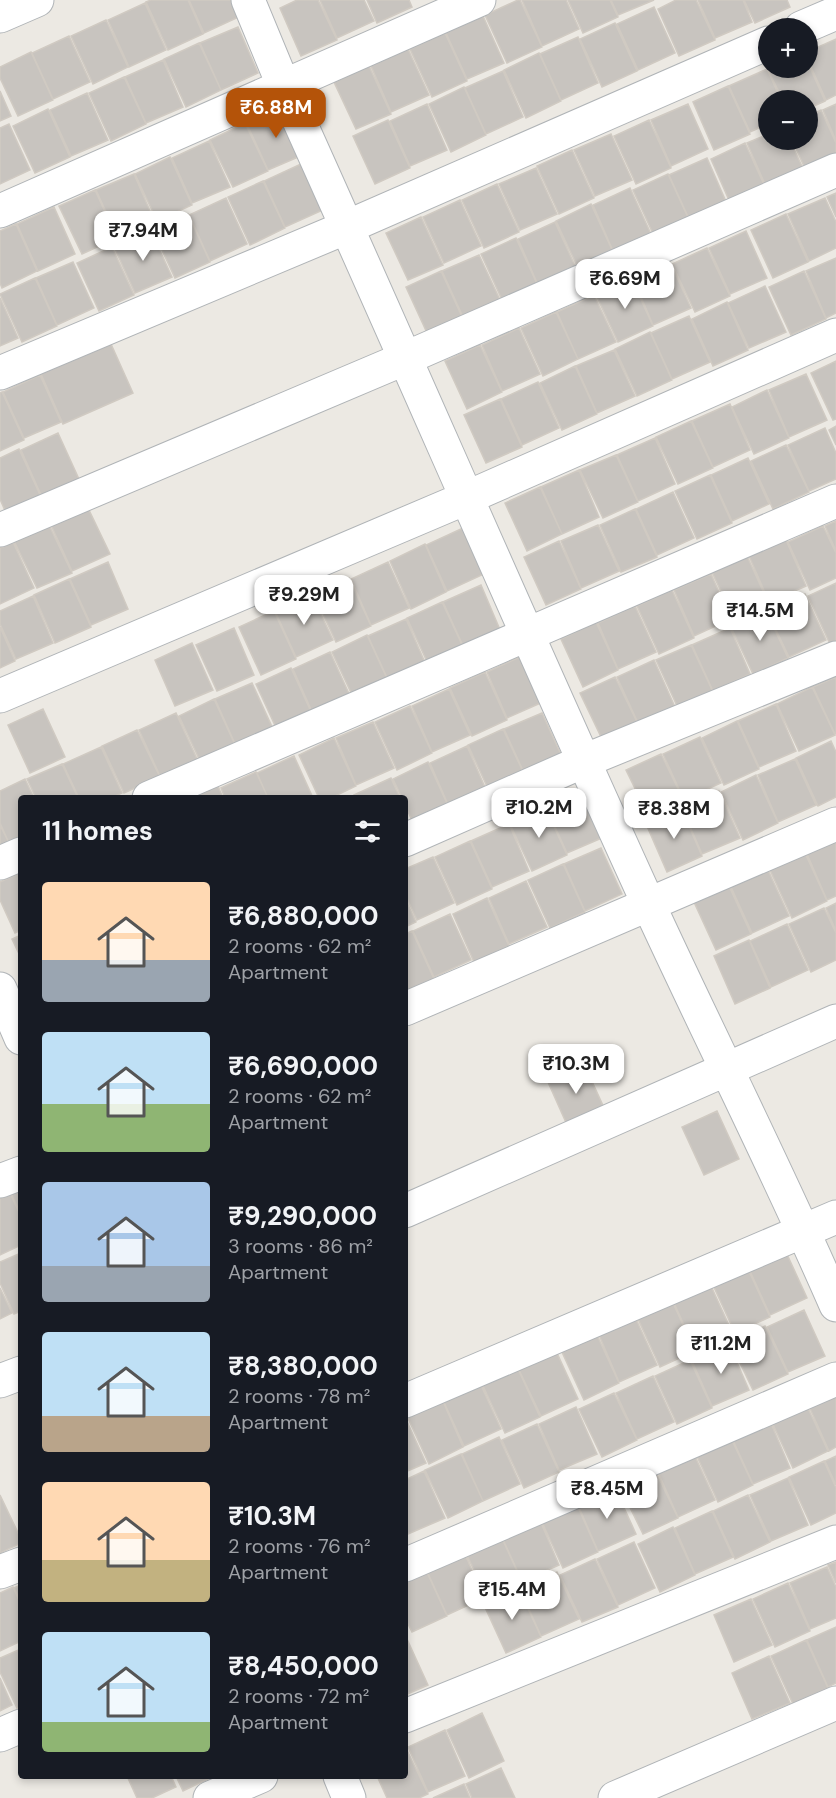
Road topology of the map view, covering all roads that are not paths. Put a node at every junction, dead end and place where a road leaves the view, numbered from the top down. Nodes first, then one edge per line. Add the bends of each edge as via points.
1 (37, 0) edge
2 (248, 0) edge
3 (479, 0) edge
4 (836, 13) edge
5 (0, 16) edge
6 (818, 21) edge
7 (758, 47) edge
8 (284, 87) junction
9 (836, 170) edge
10 (0, 211) edge
11 (347, 227) junction
12 (836, 335) edge
13 (406, 358) junction
14 (0, 373) edge
15 (466, 498) junction
16 (836, 501) edge
17 (0, 530) edge
18 (528, 633) junction
19 (836, 658) edge
20 (0, 696) edge
21 (584, 761) junction
22 (156, 795) edge
23 (836, 824) edge
24 (408, 839) edge
25 (18, 855) edge
26 (0, 863) edge
27 (649, 905) junction
28 (408, 1008) edge
29 (836, 1021) edge
30 (726, 1069) junction
31 (18, 1174) edge
32 (0, 1181) edge
33 (408, 1210) edge
34 (836, 1217) edge
35 (804, 1231) junction
36 (836, 1305) edge
37 (18, 1374) edge
38 (836, 1379) edge
39 (0, 1381) edge
40 (408, 1400) edge
41 (836, 1542) edge
42 (18, 1564) edge
43 (408, 1564) edge
44 (0, 1572) edge
45 (836, 1703) edge
46 (408, 1715) edge
47 (18, 1727) edge
48 (0, 1735) edge
49 (254, 1779) edge
50 (341, 1779) edge
51 (210, 1798) edge
52 (349, 1798) edge
53 (615, 1798) edge

1 - 5 street
2 - 8 street
3 - 8 street
4 - 6 street
7 - 11 street
8 - 10 street
8 - 11 street
9 - 13 street
11 - 13 street
11 - 14 street
12 - 15 street
13 - 15 street
13 - 17 street
15 - 18 street
15 - 20 street
16 - 18 street
18 - 21 street
18 - 22 street
19 - 21 street
21 - 24 street
21 - 27 street
23 - 27 street
25 - 26 street
27 - 28 street
27 - 30 street
29 - 30 street
30 - 33 street
30 - 35 street
31 - 32 street
34 - 35 street
35 - 36 street
35 - 40 street
37 - 39 street
38 - 43 street
41 - 46 street
42 - 44 street
45 - 53 street
47 - 48 street
49 - 51 street
50 - 52 street

